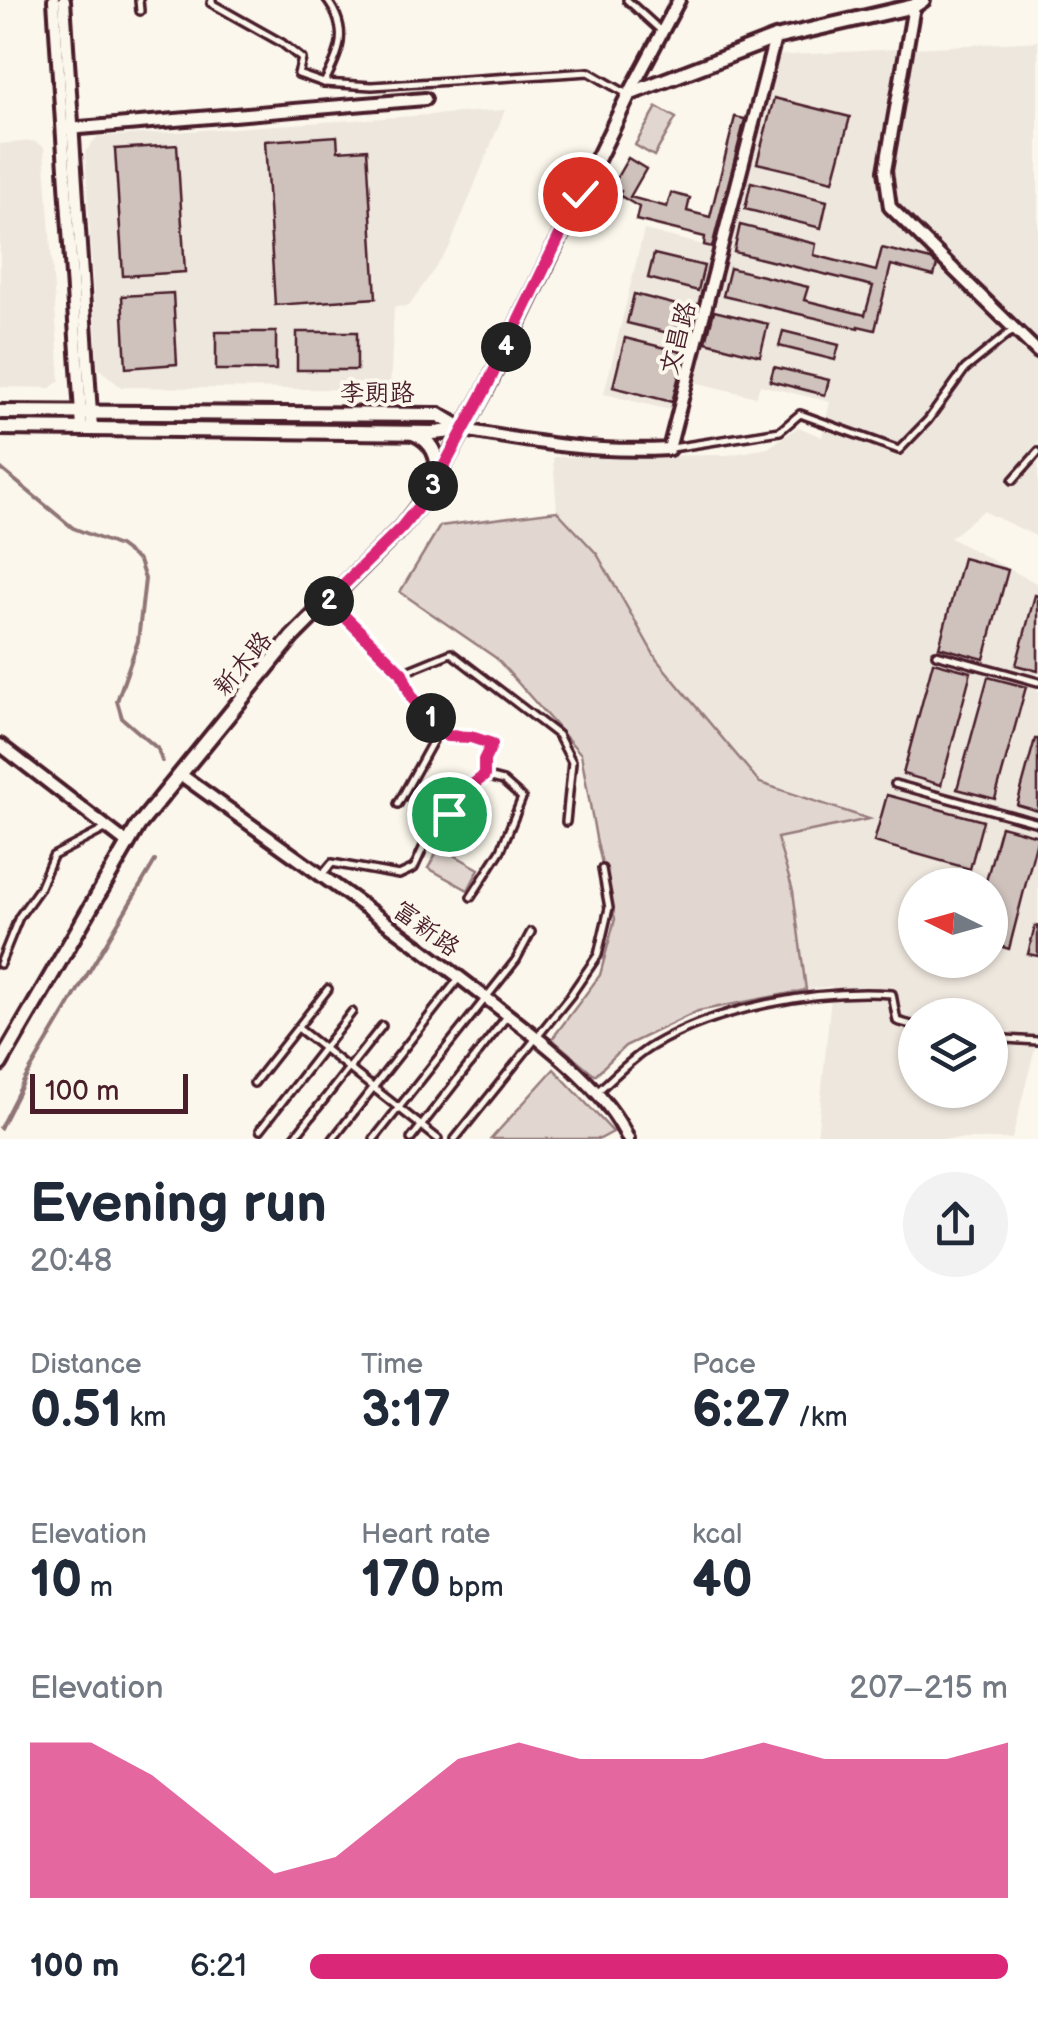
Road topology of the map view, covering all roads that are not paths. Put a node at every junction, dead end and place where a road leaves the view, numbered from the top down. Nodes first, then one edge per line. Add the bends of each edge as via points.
1 (54, 0) edge
2 (64, 0) edge
3 (138, 0) edge
4 (212, 0) edge
5 (327, 0) edge
6 (627, 0) edge
7 (679, 0) edge
8 (919, 3) edge
9 (140, 11) dead end
10 (662, 32) junction
11 (775, 38) junction
12 (324, 83) junction
13 (629, 94) junction
14 (426, 99) dead end
15 (68, 129) junction
16 (1013, 330) junction
17 (1038, 352) edge
18 (0, 412) edge
19 (86, 412) junction
20 (0, 428) edge
21 (87, 429) junction
22 (464, 430) junction
23 (411, 432) junction
24 (668, 449) junction
25 (1038, 452) edge
26 (438, 477) junction
27 (1013, 480) dead end
28 (328, 600) junction
29 (936, 654) dead end
30 (402, 673) junction
31 (1038, 682) edge
32 (440, 728) junction
33 (0, 745) edge
34 (180, 774) junction
35 (484, 776) junction
36 (895, 784) dead end
37 (398, 804) dead end
38 (566, 822) dead end
39 (1038, 824) edge
40 (108, 828) junction
41 (127, 842) junction
42 (602, 869) dead end
43 (321, 876) junction
44 (471, 897) dead end
45 (531, 932) dead end
46 (0, 964) edge
47 (460, 977) junction
48 (328, 990) dead end
49 (486, 998) junction
50 (352, 1012) dead end
51 (508, 1015) junction
52 (898, 1021) edge
53 (382, 1026) dead end
54 (298, 1028) junction
55 (535, 1037) junction
56 (1008, 1039) edge
57 (1038, 1041) edge
58 (324, 1048) junction
59 (0, 1064) edge
60 (348, 1068) junction
61 (254, 1084) dead end
62 (373, 1088) junction
63 (596, 1093) junction
64 (399, 1108) junction
65 (422, 1126) junction
66 (260, 1130) dead end
67 (293, 1139) edge
68 (333, 1139) edge
69 (374, 1139) edge
70 (412, 1139) edge
71 (438, 1139) edge
72 (455, 1139) edge
73 (628, 1139) edge

1 - 15 street
2 - 15 street
3 - 9 lane
4 - 12 lane via 302,59 298,74
5 - 12 lane via 338,15 340,54
6 - 10 lane
7 - 10 street
8 - 11 street
8 - 16 street via 885,171 890,206
10 - 13 street
11 - 13 street
11 - 24 street, 文昌路
12 - 13 lane via 589,72
13 - 22 street, 新木路
14 - 15 street
15 - 19 street
16 - 17 street
16 - 24 lane via 965,369 899,450 800,414 780,431
18 - 19 street, 李朗路
19 - 21 street
19 - 22 street, 李朗路 via 439,414
20 - 21 street, 李朗路
21 - 23 street, 李朗路
22 - 23 street, 李朗路
22 - 24 street via 603,452
22 - 26 street, 新木路
23 - 26 street via 433,448
25 - 27 lane
26 - 28 street, 新木路 via 402,527
28 - 30 lane
28 - 34 street, 新木路
29 - 31 lane
30 - 32 lane via 412,698
30 - 38 lane via 451,653 558,735 572,762
32 - 35 lane via 447,736 492,744
32 - 37 lane
33 - 40 street
34 - 41 street, 新木路
34 - 43 street, 富新路
35 - 43 lane via 425,844 414,868 399,875 332,863
35 - 44 lane via 503,781 522,798 501,850
36 - 39 lane
40 - 41 street
40 - 46 lane via 53,856
41 - 59 street, 新木路
42 - 55 lane via 609,908 598,955
43 - 47 street, 富新路
45 - 49 lane
47 - 49 street, 富新路
47 - 62 lane
48 - 54 lane
49 - 51 street, 富新路
49 - 64 lane
50 - 58 lane
51 - 55 street, 富新路
51 - 65 lane
52 - 63 lane via 892,994 851,991 703,1020 649,1048
53 - 60 lane
54 - 58 lane
54 - 61 lane
55 - 63 street, 富新路
55 - 72 lane
56 - 57 lane
58 - 60 lane
58 - 66 lane
60 - 62 lane
60 - 67 lane
62 - 64 lane
62 - 68 lane
63 - 73 street, 富新路
64 - 65 lane
64 - 69 lane
65 - 70 lane
65 - 71 lane

